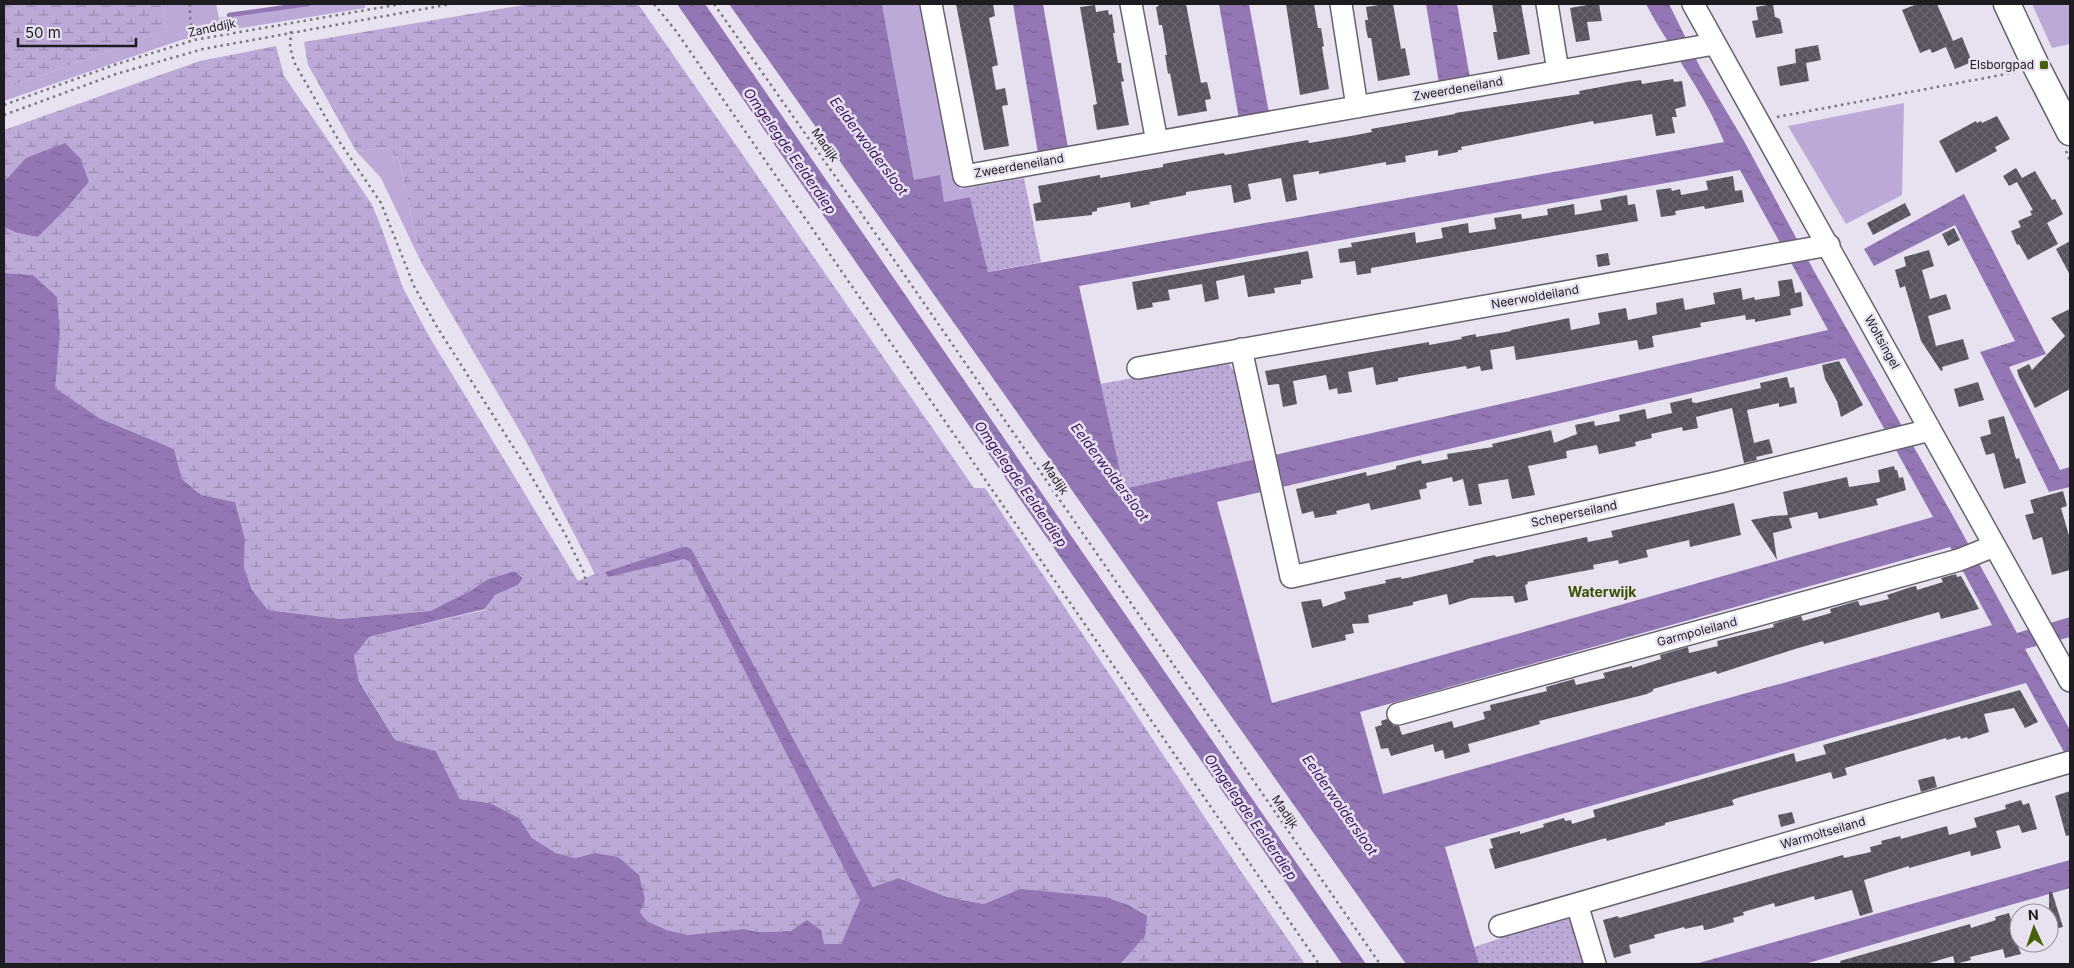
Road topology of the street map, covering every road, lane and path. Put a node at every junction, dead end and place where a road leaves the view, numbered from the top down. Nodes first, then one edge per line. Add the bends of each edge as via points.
1 (190, 4) edge
2 (401, 4) edge
3 (451, 4) edge
4 (654, 4) edge
5 (714, 4) edge
6 (931, 4) edge
7 (1131, 4) edge
8 (1341, 4) edge
9 (1547, 4) edge
10 (1693, 4) edge
11 (2007, 4) edge
12 (291, 31) junction
13 (194, 40) junction
14 (1704, 46) junction
15 (2036, 66) junction
16 (1558, 71) junction
17 (4, 104) edge
18 (1357, 107) junction
19 (4, 115) edge
20 (1758, 121) junction
21 (2070, 132) edge
22 (1157, 142) junction
23 (1819, 247) junction
24 (1241, 349) junction
25 (1138, 368) dead end
26 (1922, 432) junction
27 (1994, 546) junction
28 (587, 587) dead end
29 (2070, 681) edge
30 (1398, 714) dead end
31 (2067, 763) edge
32 (1577, 904) junction
33 (1500, 926) dead end
34 (1319, 964) edge
35 (1380, 964) edge
36 (1595, 964) edge

1 - 13 path
2 - 13 path, Zanddijk
3 - 12 path
4 - 34 path via 676,30
5 - 35 path, Madijk via 899,266
6 - 22 street, Zweerdeneiland via 964,176
7 - 22 street
8 - 18 street
9 - 16 street
10 - 14 street, Woltsingel
11 - 15 main road
12 - 19 path via 203,48 116,74
12 - 28 path via 290,47 301,76 381,203 414,286 565,534 584,573
13 - 17 path, Zanddijk
14 - 16 street, Zweerdeneiland
14 - 20 street, Woltsingel
15 - 20 path
15 - 21 main road
16 - 18 street, Zweerdeneiland
18 - 22 street, Zweerdeneiland
20 - 23 street, Woltsingel
23 - 24 street, Neerwoldeiland
23 - 26 street, Woltsingel
24 - 25 street, Neerwoldeiland
24 - 26 street, Scheperseiland via 1292,577 1720,482
26 - 27 street, Woltsingel
27 - 29 street, Woltsingel
27 - 30 street, Garmpoleiland via 1966,557
31 - 32 street, Warmoltseiland
32 - 33 street, Warmoltseiland
32 - 36 street

